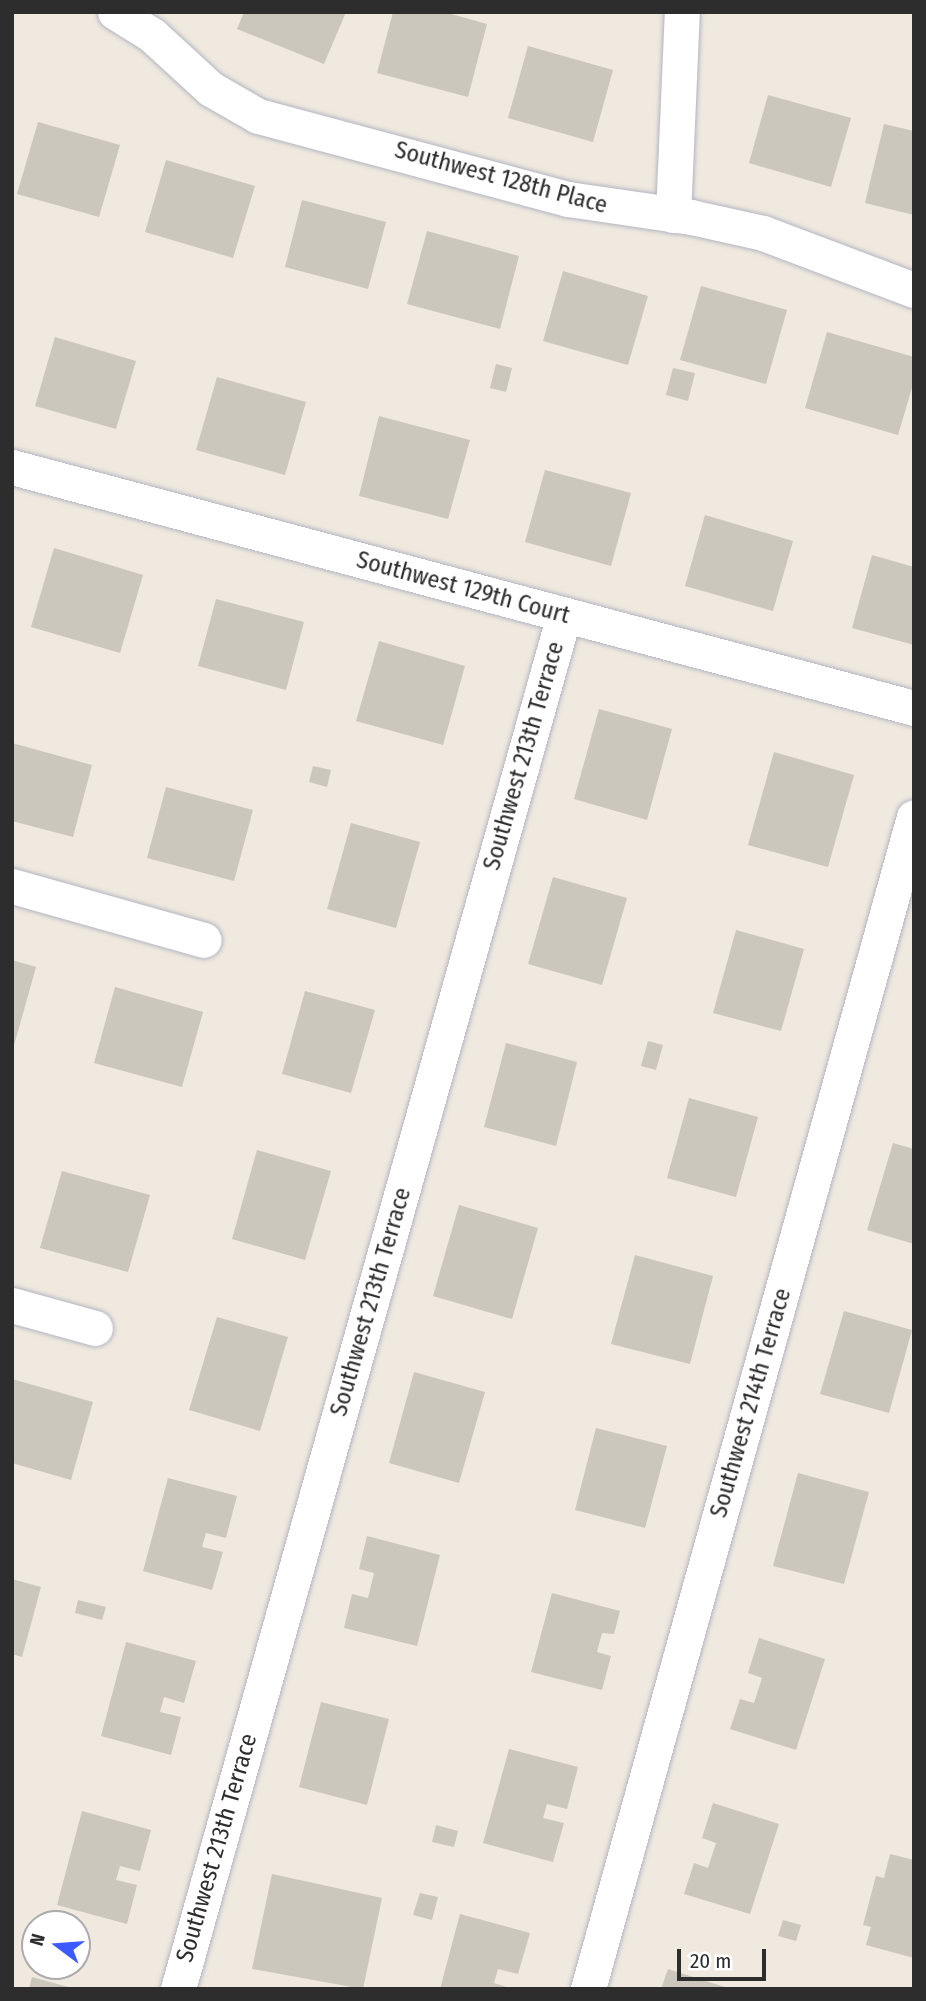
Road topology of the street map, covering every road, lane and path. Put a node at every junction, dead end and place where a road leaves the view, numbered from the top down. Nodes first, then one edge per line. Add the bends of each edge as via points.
1 (115, 12) edge
2 (682, 12) edge
3 (673, 215) junction
4 (914, 290) edge
5 (12, 467) edge
6 (564, 615) junction
7 (914, 708) edge
8 (914, 817) edge
9 (12, 886) edge
10 (204, 940) dead end
11 (12, 1306) edge
12 (95, 1328) dead end
13 (178, 1989) edge
14 (588, 1989) edge

1 - 3 street, Southwest 128th Place via 152,35 211,89 258,116 568,200
2 - 3 street
3 - 4 street, Southwest 128th Place via 773,236
5 - 6 street, Southwest 129th Court
6 - 7 street, Southwest 129th Court
6 - 13 street, Southwest 213th Terrace
8 - 14 street, Southwest 214th Terrace
9 - 10 street
11 - 12 street

